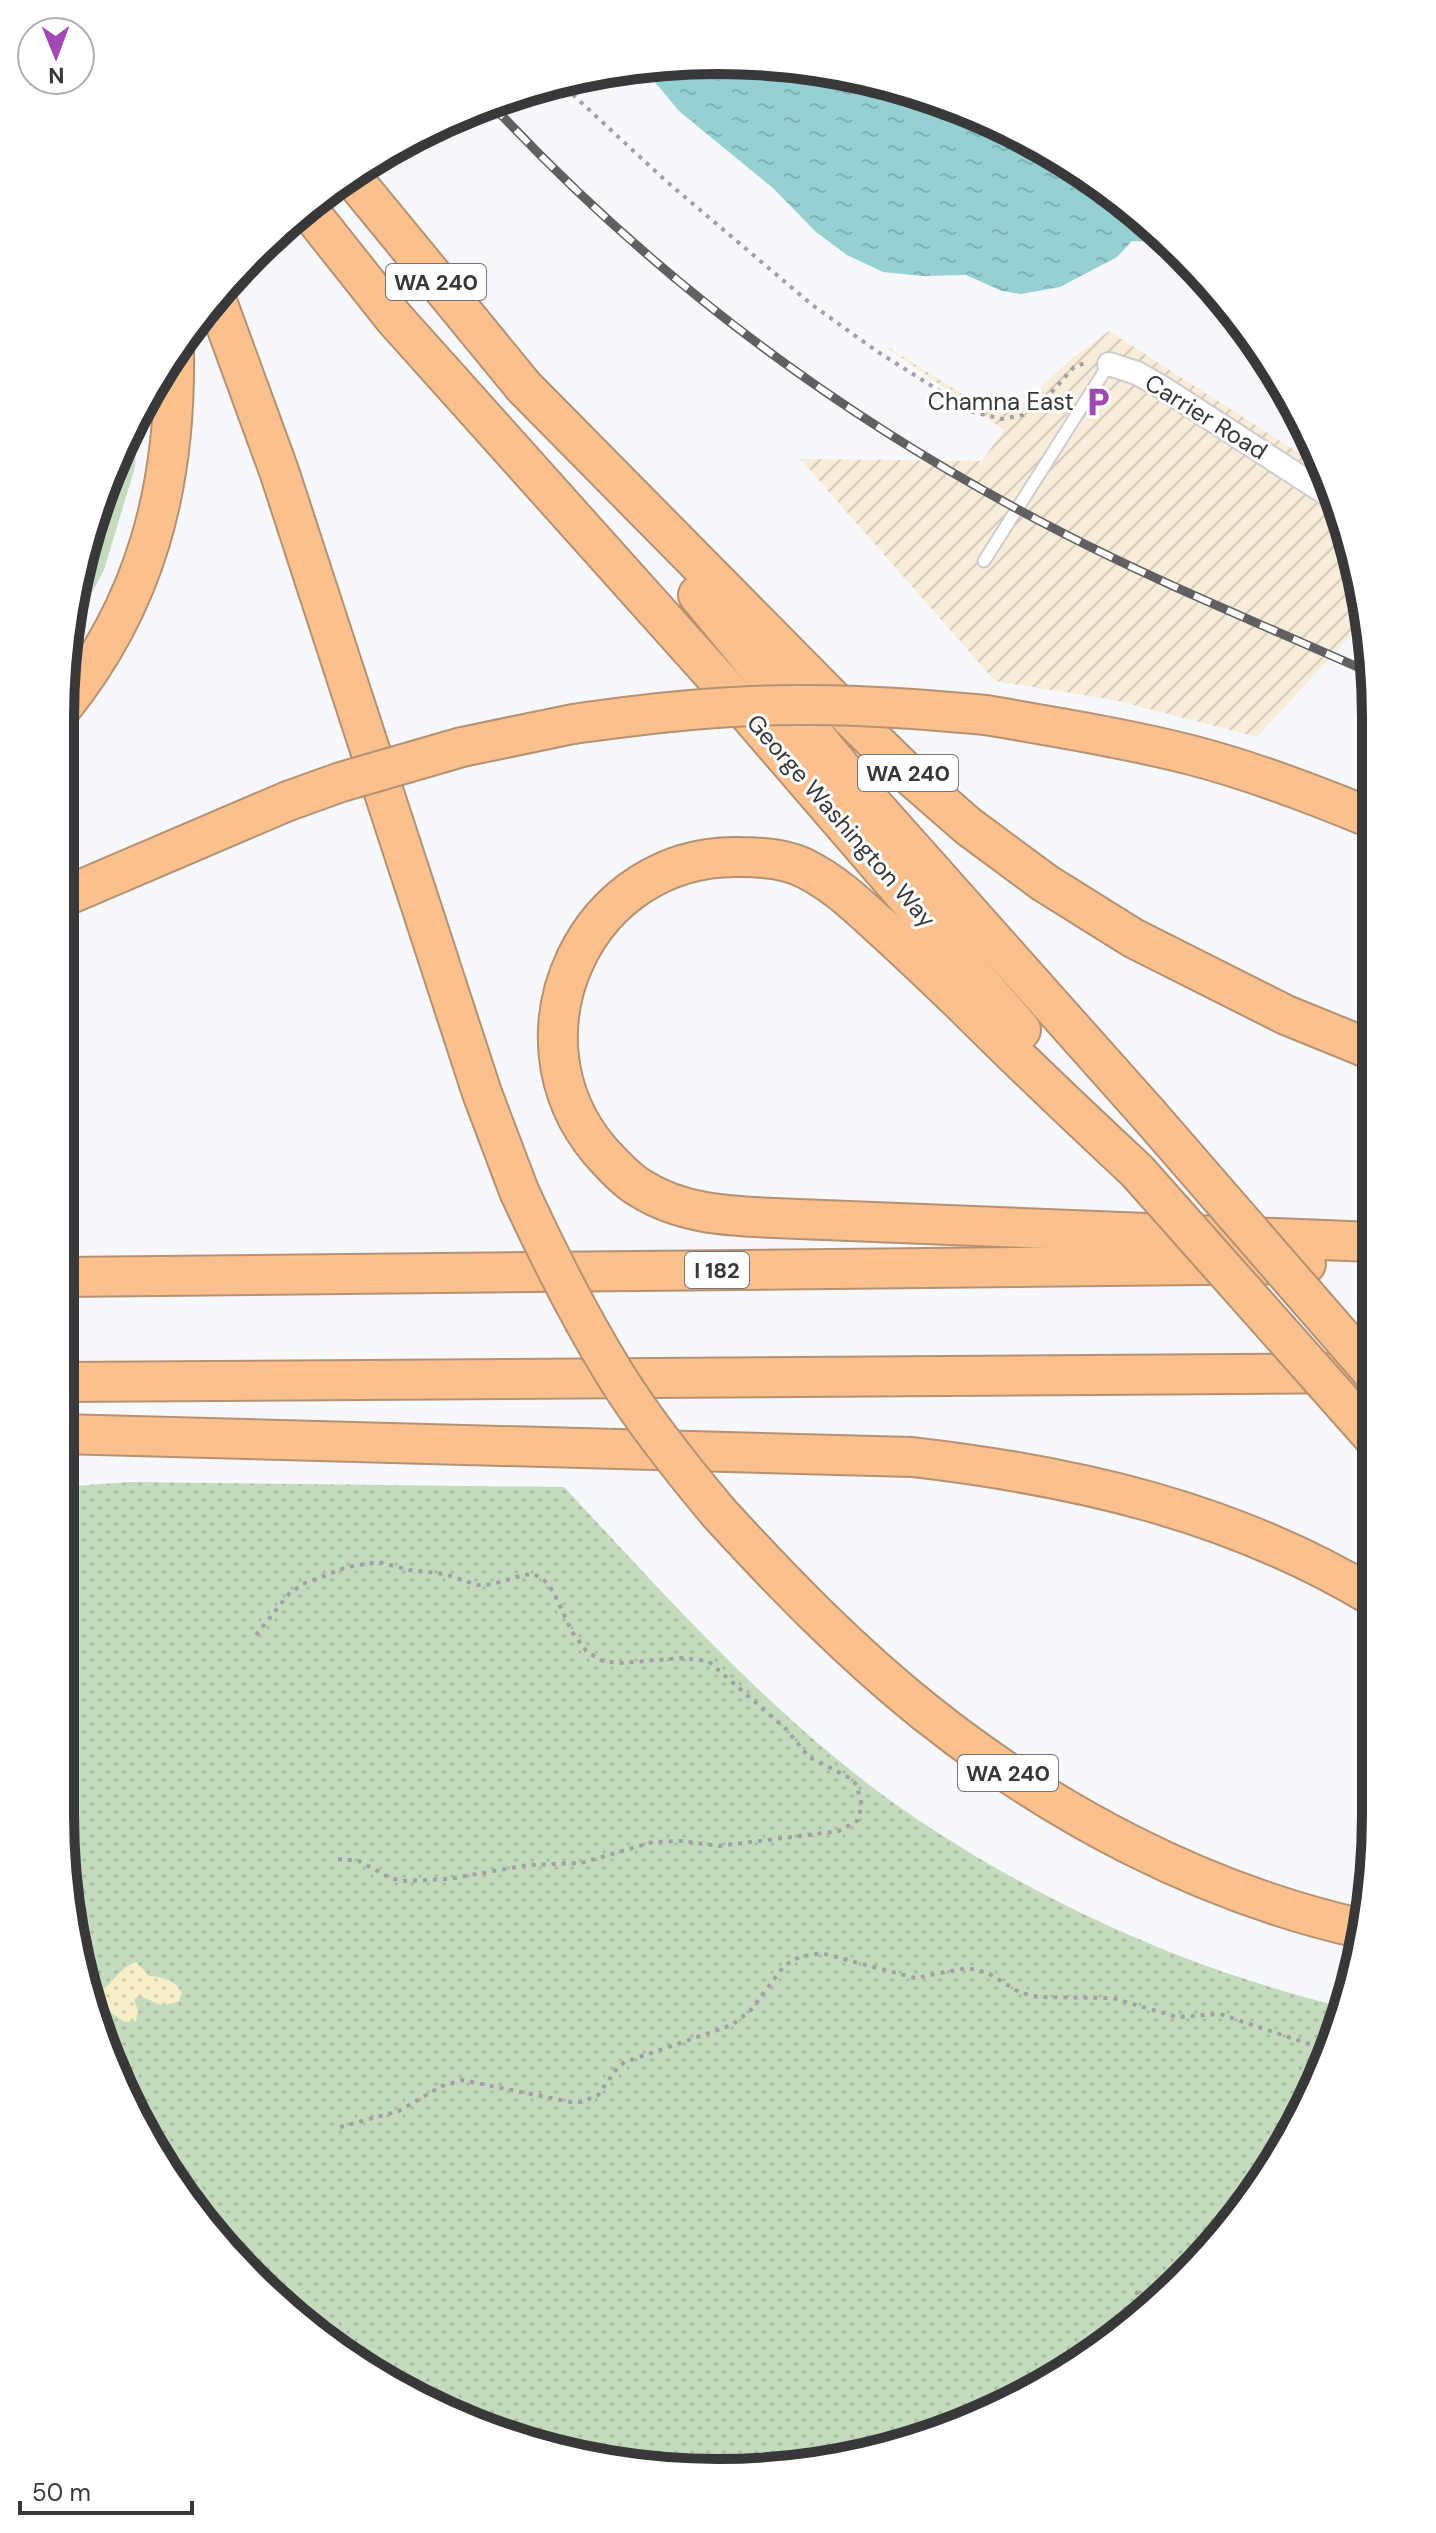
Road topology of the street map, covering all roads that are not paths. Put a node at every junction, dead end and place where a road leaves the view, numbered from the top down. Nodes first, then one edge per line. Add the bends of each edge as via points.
1 (358, 185) edge
2 (314, 217) edge
3 (220, 310) edge
4 (1109, 364) joint
5 (174, 373) edge
6 (524, 387) junction
7 (1320, 490) edge
8 (984, 561) dead end
9 (75, 690) edge
10 (1362, 814) edge
11 (74, 892) edge
12 (1362, 1046) edge
13 (1137, 1171) junction
14 (1362, 1242) edge
15 (1362, 1263) edge
16 (74, 1277) edge
17 (1362, 1360) edge
18 (1362, 1373) edge
19 (74, 1382) edge
20 (1362, 1425) edge
21 (74, 1434) edge
22 (1362, 1590) edge
23 (1352, 1926) edge

1 - 6 highway, WA 240
2 - 13 highway, George Washington Way via 394,318 746,711
3 - 23 highway, WA 240, bridge via 279,471 482,1093 519,1191 575,1306 649,1424 779,1579 923,1710 988,1760 1050,1801 1196,1875
4 - 7 street, Carrier Road via 1163,388
4 - 8 lane
5 - 9 highway via 171,439 153,537 119,620
6 - 12 highway, WA 240 via 853,720 968,826 1133,938 1286,1015
6 - 17 highway, George Washington Way, bridge via 857,787
10 - 11 highway, bridge via 1194,756 986,715 807,705 688,710 573,724 355,777
13 - 14 highway via 842,891 804,867 720,856 687,862 625,895 601,919 567,975 558,1050 573,1110 614,1167 640,1188 688,1210 725,1216
13 - 20 highway, George Washington Way, bridge
15 - 16 highway, I 182
18 - 19 highway
21 - 22 highway via 897,1456 979,1465 1122,1492 1180,1510 1249,1535

